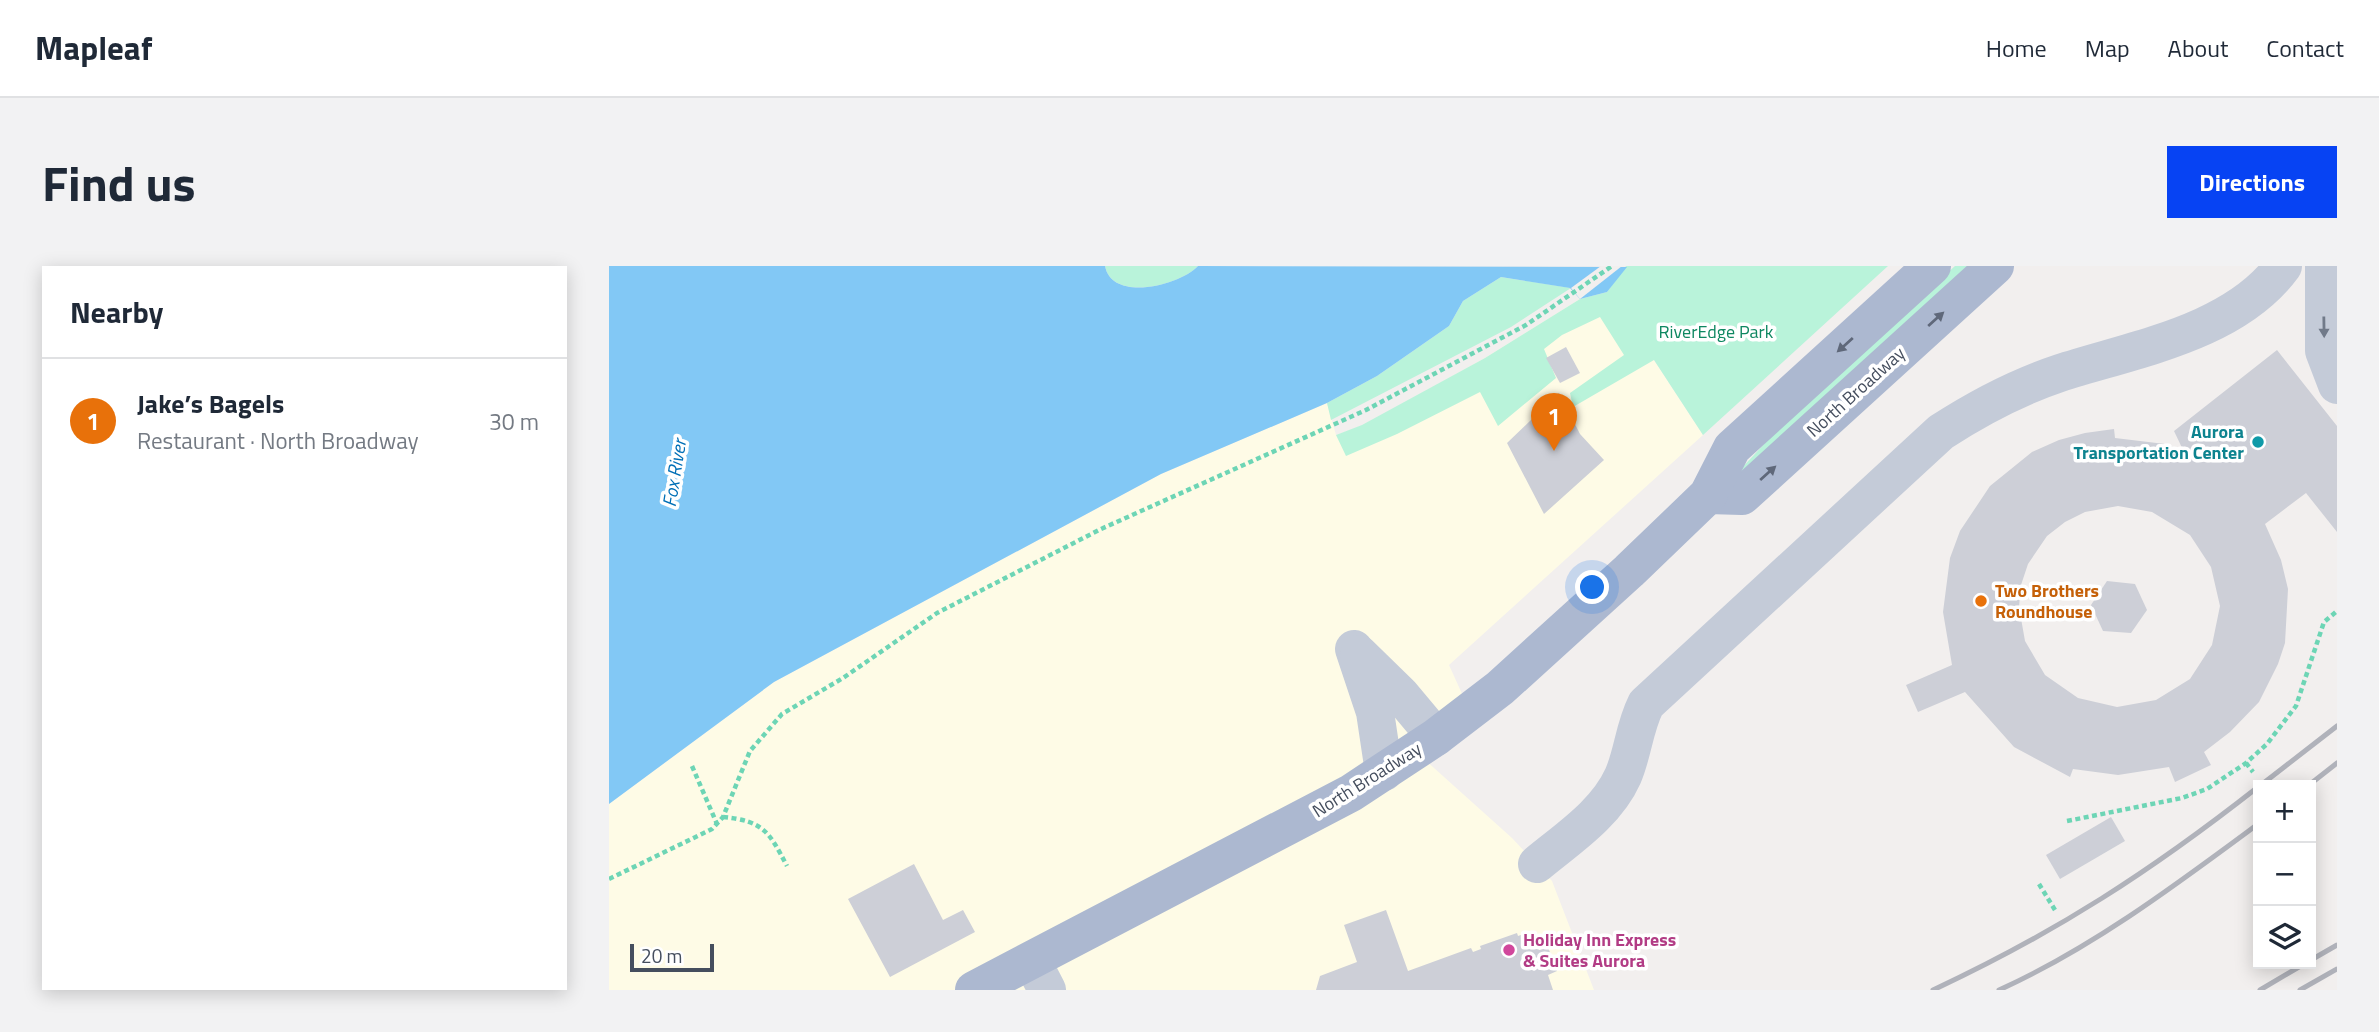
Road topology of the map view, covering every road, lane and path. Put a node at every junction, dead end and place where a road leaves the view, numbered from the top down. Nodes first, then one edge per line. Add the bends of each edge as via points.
1 (1612, 266) edge
2 (1932, 266) edge
3 (1994, 266) edge
4 (2283, 266) edge
5 (2323, 266) edge
6 (2337, 385) edge
7 (1709, 495) junction
8 (2337, 611) edge
9 (1436, 737) junction
10 (2246, 763) junction
11 (692, 766) dead end
12 (1384, 772) junction
13 (2253, 772) dead end
14 (723, 817) junction
15 (2067, 821) dead end
16 (717, 824) junction
17 (1537, 864) dead end
18 (787, 866) dead end
19 (609, 879) edge
20 (2039, 884) dead end
21 (2055, 910) dead end
22 (1039, 976) edge
23 (974, 990) edge

1 - 14 path via 1526,325 1366,410 1101,529 937,613 782,714 750,751
2 -> 7 main road, North Broadway via 1732,448
7 -> 3 main road, North Broadway via 1742,496
4 - 17 lane via 2273,280 2235,308 2202,325 2013,392 1941,432 1646,704 1613,796
5 -> 6 lane via 2324,351
7 - 9 main road, North Broadway via 1500,688
8 - 10 path via 2324,622 2296,706
9 - 12 main road, North Broadway
9 - 12 lane via 1354,649 1375,712
10 - 13 path
10 - 15 path via 2207,789 2182,798
11 - 16 path
12 - 22 main road, North Broadway
14 - 16 path
14 - 18 path via 746,819 763,827
16 - 19 path
20 - 21 path
22 - 23 main road, North Broadway

